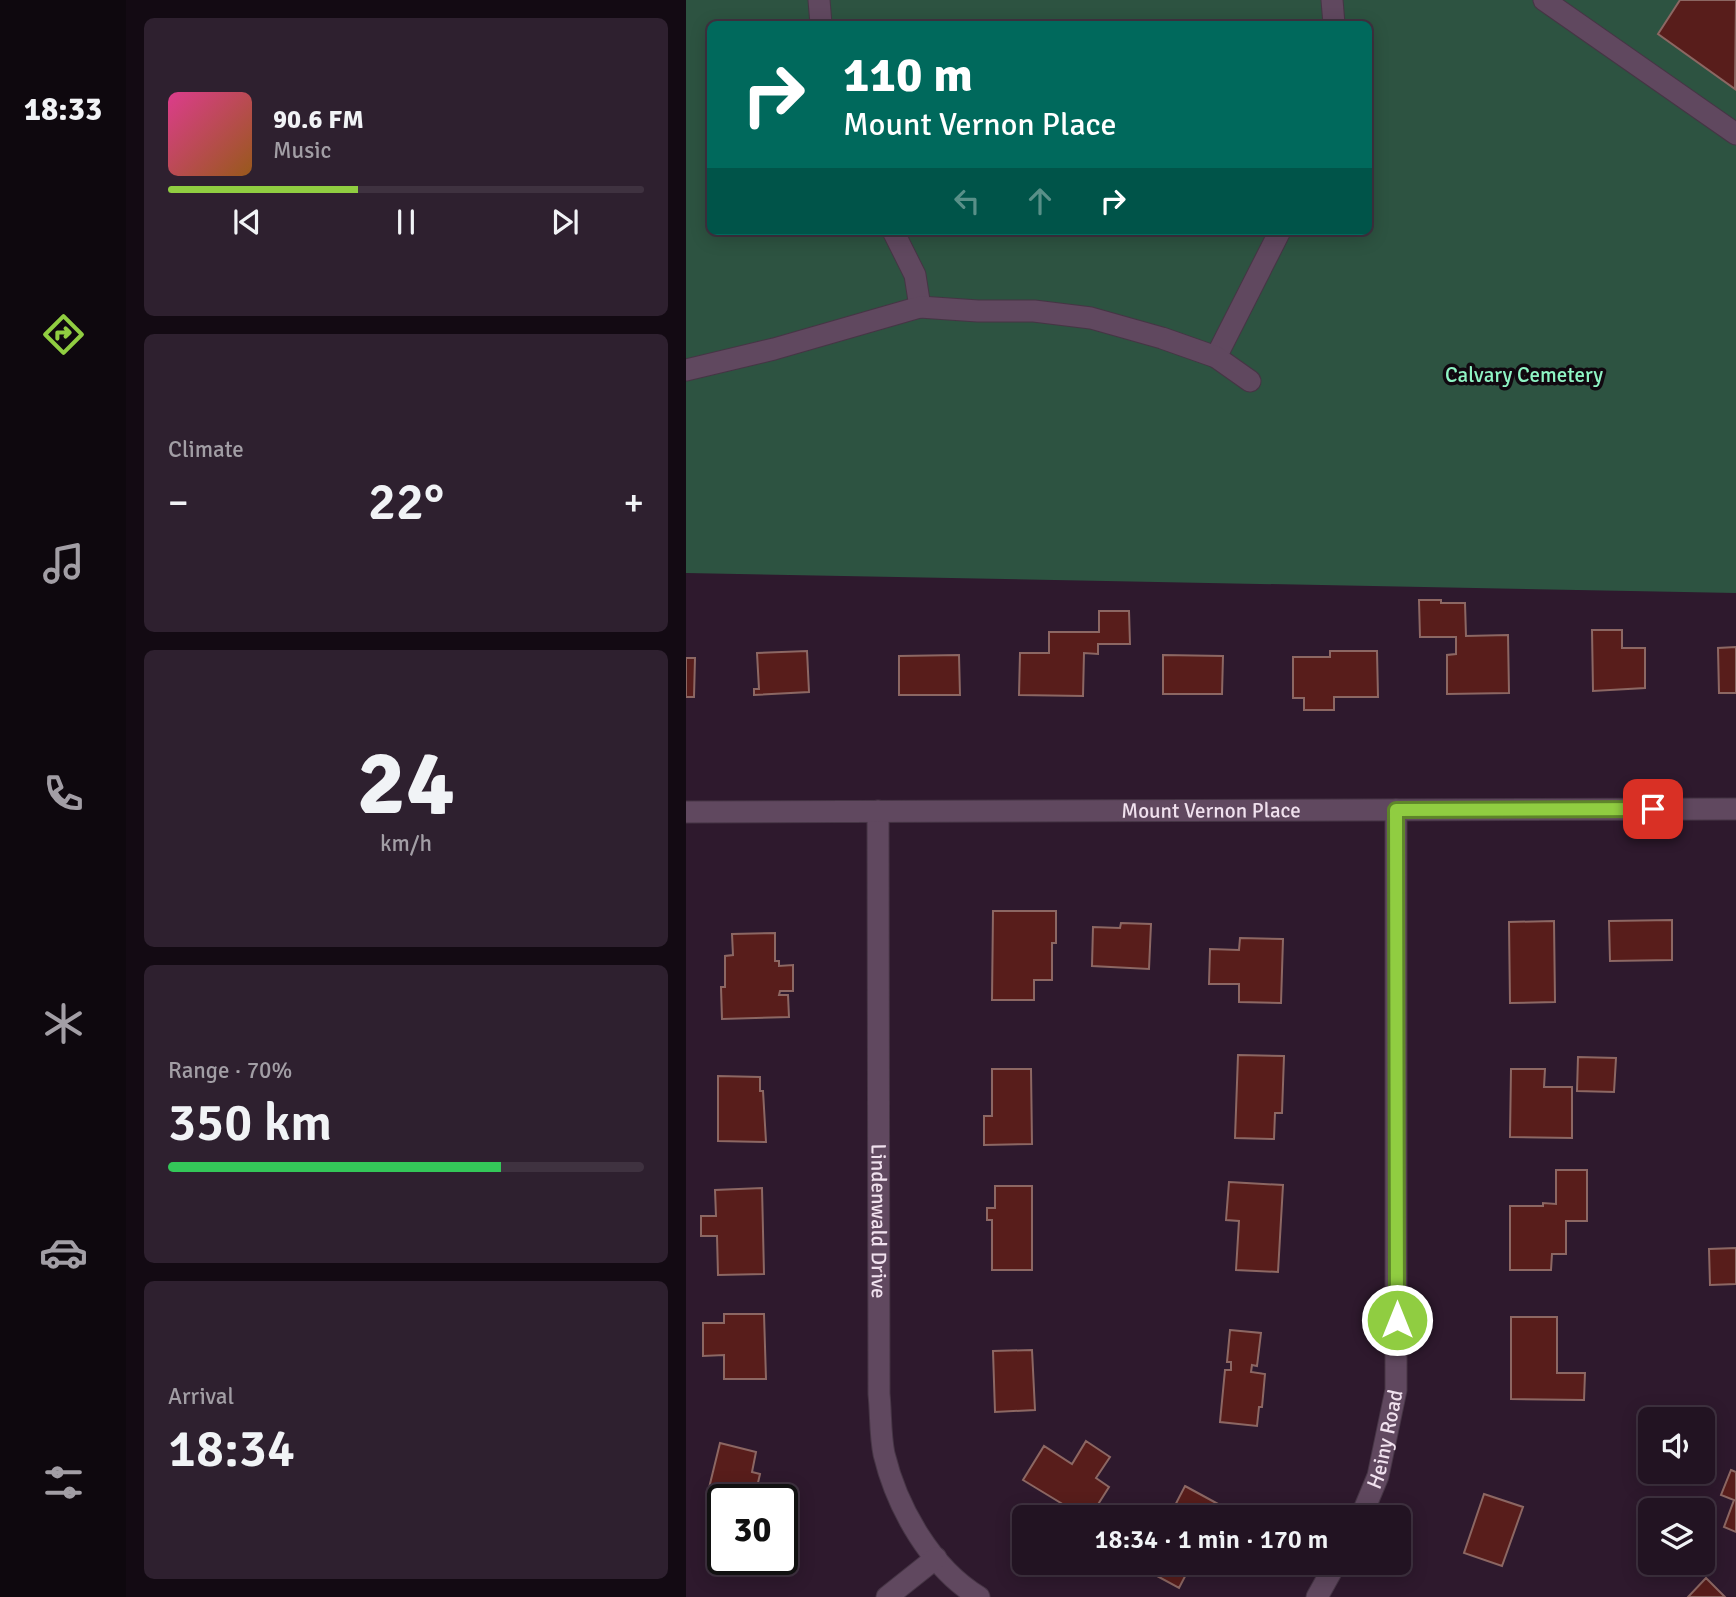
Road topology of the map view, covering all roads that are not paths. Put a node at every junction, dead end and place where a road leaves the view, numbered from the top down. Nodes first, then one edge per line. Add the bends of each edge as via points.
1 (819, 0) edge
2 (1332, 0) edge
3 (1544, 0) edge
4 (821, 21) edge
5 (1334, 21) edge
6 (1736, 134) edge
7 (895, 235) edge
8 (1278, 235) edge
9 (920, 307) junction
10 (1216, 357) junction
11 (686, 370) edge
12 (1250, 380) dead end
13 (1736, 809) edge
14 (1396, 810) junction
15 (878, 811) junction
16 (686, 812) edge
17 (1366, 1505) edge
18 (936, 1558) junction
19 (1329, 1575) edge
20 (887, 1597) edge
21 (979, 1597) edge
22 (1317, 1597) edge

1 - 4 street
2 - 5 street
3 - 6 street
7 - 9 street via 915,275
8 - 10 street
9 - 10 street via 1091,318
9 - 11 street
10 - 12 street
13 - 14 street, Mount Vernon Place
14 - 15 street, Mount Vernon Place
14 - 17 street, Heiny Road via 1396,1390 1378,1476
15 - 16 street, Mount Vernon Place
15 - 18 street, Lindenwald Drive via 880,1423 892,1481 918,1534
18 - 20 street
18 - 21 street, Lindenwald Drive
19 - 22 street

